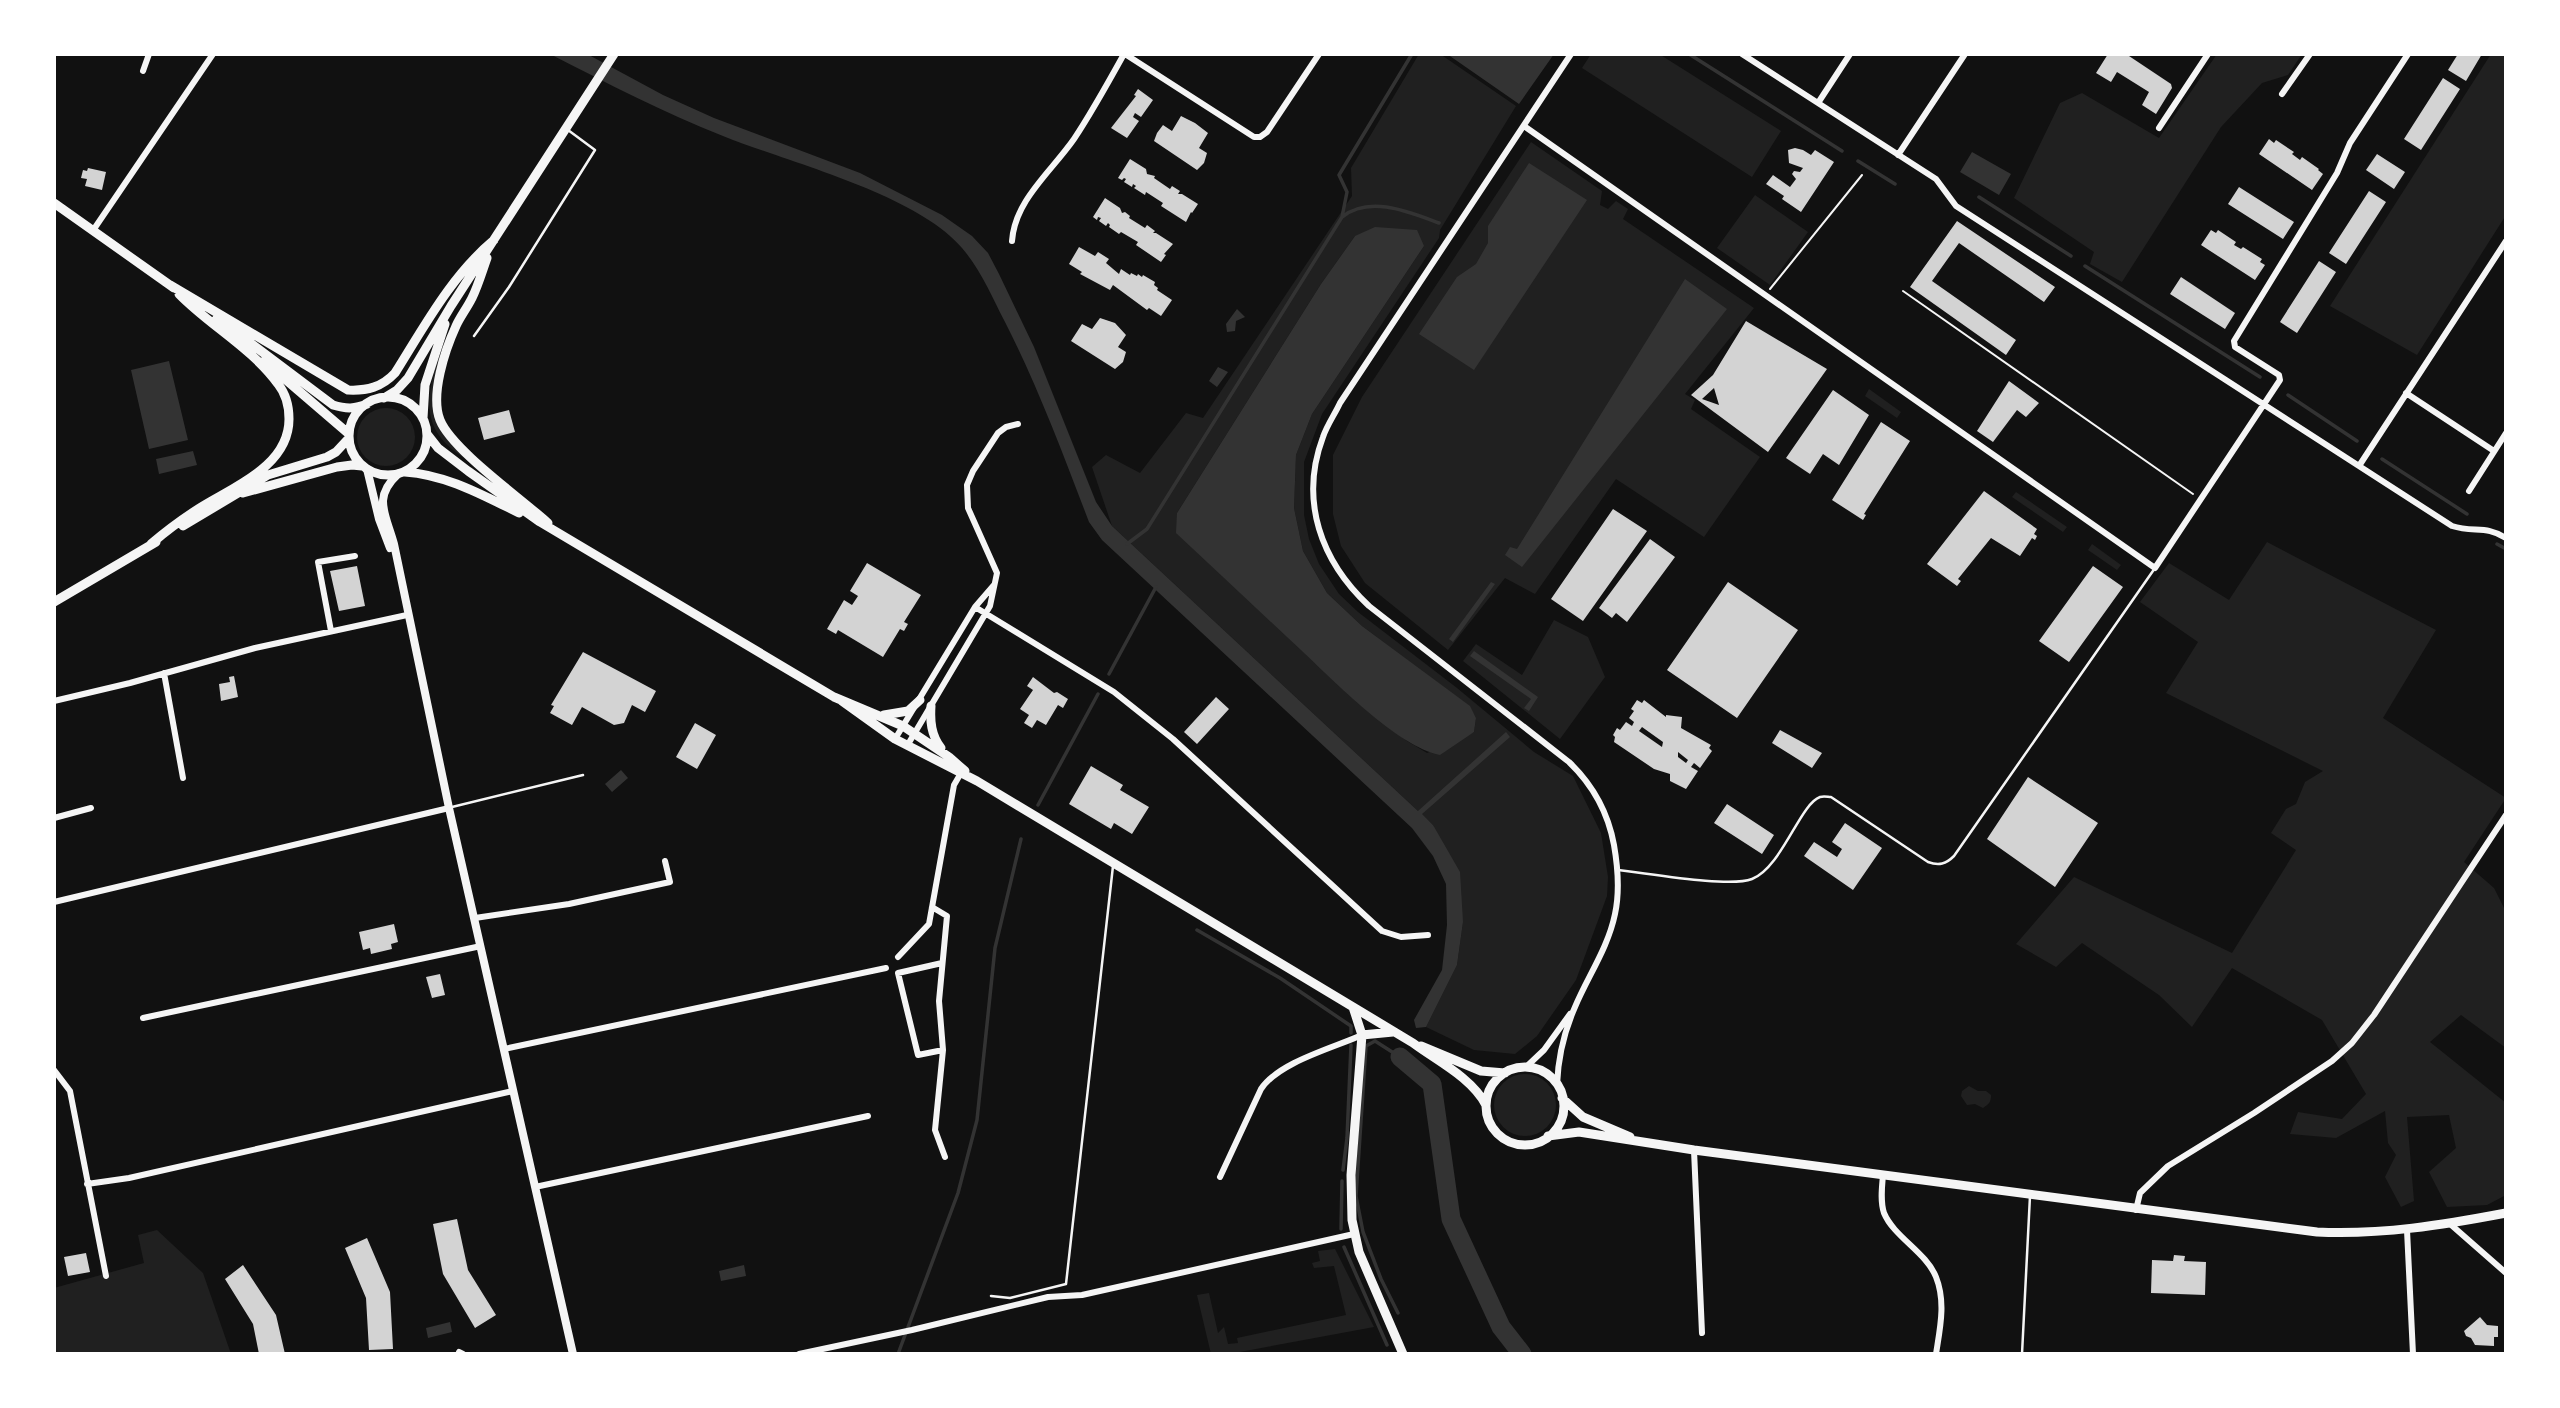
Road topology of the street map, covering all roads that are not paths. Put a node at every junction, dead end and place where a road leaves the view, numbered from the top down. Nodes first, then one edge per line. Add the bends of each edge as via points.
1 (149, 54) edge
2 (213, 54) edge
3 (1125, 54) edge
4 (1319, 54) edge
5 (1571, 54) edge
6 (1742, 54) edge
7 (1850, 54) edge
8 (1965, 54) edge
9 (2208, 54) edge
10 (2310, 54) edge
11 (2407, 54) edge
12 (612, 58) edge
13 (143, 71) dead end
14 (2282, 94) dead end
15 (1818, 103) junction
16 (1524, 126) junction
17 (2159, 128) dead end
18 (566, 129) junction
19 (1898, 155) junction
20 (54, 203) edge
21 (94, 229) junction
22 (494, 240) junction
23 (1012, 241) dead end
24 (2505, 245) edge
25 (170, 285) junction
26 (452, 306) junction
27 (474, 336) dead end
28 (2406, 393) junction
29 (384, 398) junction
30 (367, 404) junction
31 (2264, 407) junction
32 (423, 418) junction
33 (1018, 424) dead end
34 (427, 433) junction
35 (2506, 433) edge
36 (349, 436) junction
37 (2494, 451) junction
38 (2359, 466) junction
39 (365, 468) junction
40 (401, 473) junction
41 (2469, 491) dead end
42 (235, 496) junction
43 (540, 522) junction
44 (566, 538) junction
45 (2506, 538) edge
46 (151, 544) junction
47 (355, 556) dead end
48 (397, 568) junction
49 (2155, 568) junction
50 (996, 584) junction
51 (54, 602) edge
52 (975, 607) junction
53 (986, 614) junction
54 (407, 615) junction
55 (331, 632) junction
56 (164, 673) junction
57 (920, 700) junction
58 (54, 701) edge
59 (842, 701) junction
60 (931, 706) junction
61 (881, 715) junction
62 (903, 726) junction
63 (915, 733) junction
64 (895, 739) junction
65 (907, 746) junction
66 (949, 757) junction
67 (961, 774) junction
68 (583, 775) dead end
69 (183, 778) dead end
70 (976, 781) junction
71 (91, 808) dead end
72 (449, 808) junction
73 (2506, 815) edge
74 (54, 818) edge
75 (665, 861) dead end
76 (1114, 864) junction
77 (1618, 870) junction
78 (54, 902) edge
79 (932, 907) junction
80 (475, 918) junction
81 (1428, 935) dead end
82 (481, 946) junction
83 (898, 957) dead end
84 (942, 963) junction
85 (886, 968) dead end
86 (1353, 1007) junction
87 (1575, 1007) junction
88 (143, 1018) dead end
89 (1393, 1032) junction
90 (1362, 1035) junction
91 (1413, 1043) junction
92 (504, 1049) junction
93 (943, 1050) junction
94 (1526, 1067) junction
95 (54, 1070) edge
96 (1505, 1073) junction
97 (1557, 1085) junction
98 (513, 1091) junction
99 (1562, 1098) junction
100 (1486, 1105) junction
101 (868, 1116) dead end
102 (1548, 1136) junction
103 (1652, 1144) junction
104 (1694, 1150) junction
105 (945, 1157) dead end
106 (1883, 1175) junction
107 (1220, 1177) dead end
108 (87, 1184) junction
109 (534, 1187) junction
110 (2030, 1195) junction
111 (2136, 1210) junction
112 (2506, 1213) edge
113 (2449, 1223) junction
114 (2407, 1230) junction
115 (1354, 1234) junction
116 (2506, 1273) edge
117 (106, 1276) dead end
118 (991, 1296) dead end
119 (1702, 1334) dead end
120 (573, 1354) edge
121 (799, 1354) edge
122 (1403, 1354) edge
123 (1937, 1354) edge
124 (2022, 1354) edge
125 (2413, 1354) edge

1 - 13 street
2 - 21 street
3 - 4 street via 1254,137 1267,132
3 - 23 street via 1091,114 1023,205
5 - 16 street
6 - 15 street
7 - 15 street
8 - 19 street
9 - 17 street
10 - 14 street
11 - 31 street via 2234,341 2235,347 2279,375
12 - 18 main road
15 - 19 street
16 - 49 street
16 - 77 street via 1340,402 1323,436 1313,493 1330,559 1348,586 1584,777 1600,801
18 - 22 main road
18 - 27 lane via 595,150
19 - 31 street via 1936,179 1956,206
20 - 21 main road
21 - 25 main road
22 - 25 main road via 452,286 395,373 385,383 360,391 348,390
22 - 26 main road
22 - 44 main road via 456,326 437,392 440,421 463,450
24 - 28 street
25 - 30 main road via 333,405 347,409
25 - 36 main road
25 - 46 main road via 280,385 289,425 282,448 268,465
26 - 29 main road via 408,378
26 - 32 main road via 425,385
28 - 37 street
28 - 38 street
29 - 30 main road
29 - 32 main road via 410,404
30 - 36 main road via 352,422
31 - 38 street
31 - 49 street
32 - 34 main road
33 - 50 street via 996,435 967,485 968,508 998,573
34 - 40 main road via 422,457
34 - 43 main road via 438,448
35 - 37 street
36 - 39 main road via 355,457
36 - 42 main road via 327,457 268,475
37 - 41 street
38 - 45 street via 2452,526 2489,529
39 - 40 main road via 382,475
39 - 42 main road via 337,467
39 - 48 street
40 - 43 main road via 425,474 458,484
40 - 48 street via 382,495
42 - 46 main road
43 - 44 main road
44 - 59 main road
46 - 51 main road
47 - 55 street via 318,562
48 - 54 street
49 - 77 lane via 1946,864 1928,862 1831,797 1819,797 1775,860 1744,882
50 - 52 street
50 - 53 street
52 - 53 street
52 - 57 street
53 - 60 street
53 - 81 street via 1114,692 1173,739 1382,931 1401,937
54 - 55 street
54 - 72 street
55 - 56 street
56 - 58 street
56 - 69 street
57 - 61 main road via 908,711
57 - 62 street
59 - 61 main road
59 - 64 main road
60 - 63 street
60 - 66 main road via 936,741
61 - 62 main road
62 - 63 main road
62 - 64 street
63 - 65 street
63 - 66 main road
64 - 65 main road
65 - 67 main road
66 - 70 main road
67 - 70 main road
67 - 79 street via 954,785
68 - 72 lane
70 - 76 main road
71 - 74 street
72 - 78 street
72 - 80 street
73 - 111 street via 2352,1043 2319,1071 2168,1166 2140,1193
75 - 80 street via 670,882
76 - 86 main road
76 - 118 lane via 1066,1284 1010,1298
77 - 87 street via 1618,902 1610,931
79 - 83 street via 929,925
79 - 84 street via 947,916
80 - 82 street
82 - 88 street
82 - 92 street
84 - 93 street
84 - 93 street via 898,973 918,1055
85 - 92 street
86 - 89 main road
86 - 90 main road
87 - 94 street
87 - 97 street via 1562,1045
89 - 90 main road
89 - 91 main road
90 - 107 street via 1271,1077
90 - 115 main road via 1350,1200
91 - 96 main road via 1481,1071
91 - 100 main road via 1461,1077
92 - 98 street
93 - 105 street via 935,1130
94 - 96 main road
94 - 97 main road via 1544,1072
95 - 108 street via 70,1091
96 - 100 main road via 1491,1086
97 - 99 main road
98 - 108 street
98 - 109 street
99 - 102 main road via 1559,1123
99 - 103 main road via 1583,1117
100 - 102 main road via 1491,1125 1505,1139 1521,1145
101 - 109 street
102 - 103 main road via 1578,1132
103 - 104 main road
104 - 106 main road
104 - 119 street
106 - 110 main road
106 - 123 street via 1882,1201 1888,1219 1937,1279 1942,1319
108 - 117 street
109 - 120 street
110 - 111 main road
110 - 124 lane
111 - 114 main road via 2317,1232
112 - 113 main road
113 - 114 main road
113 - 116 street
114 - 125 street
115 - 121 street
115 - 122 main road

